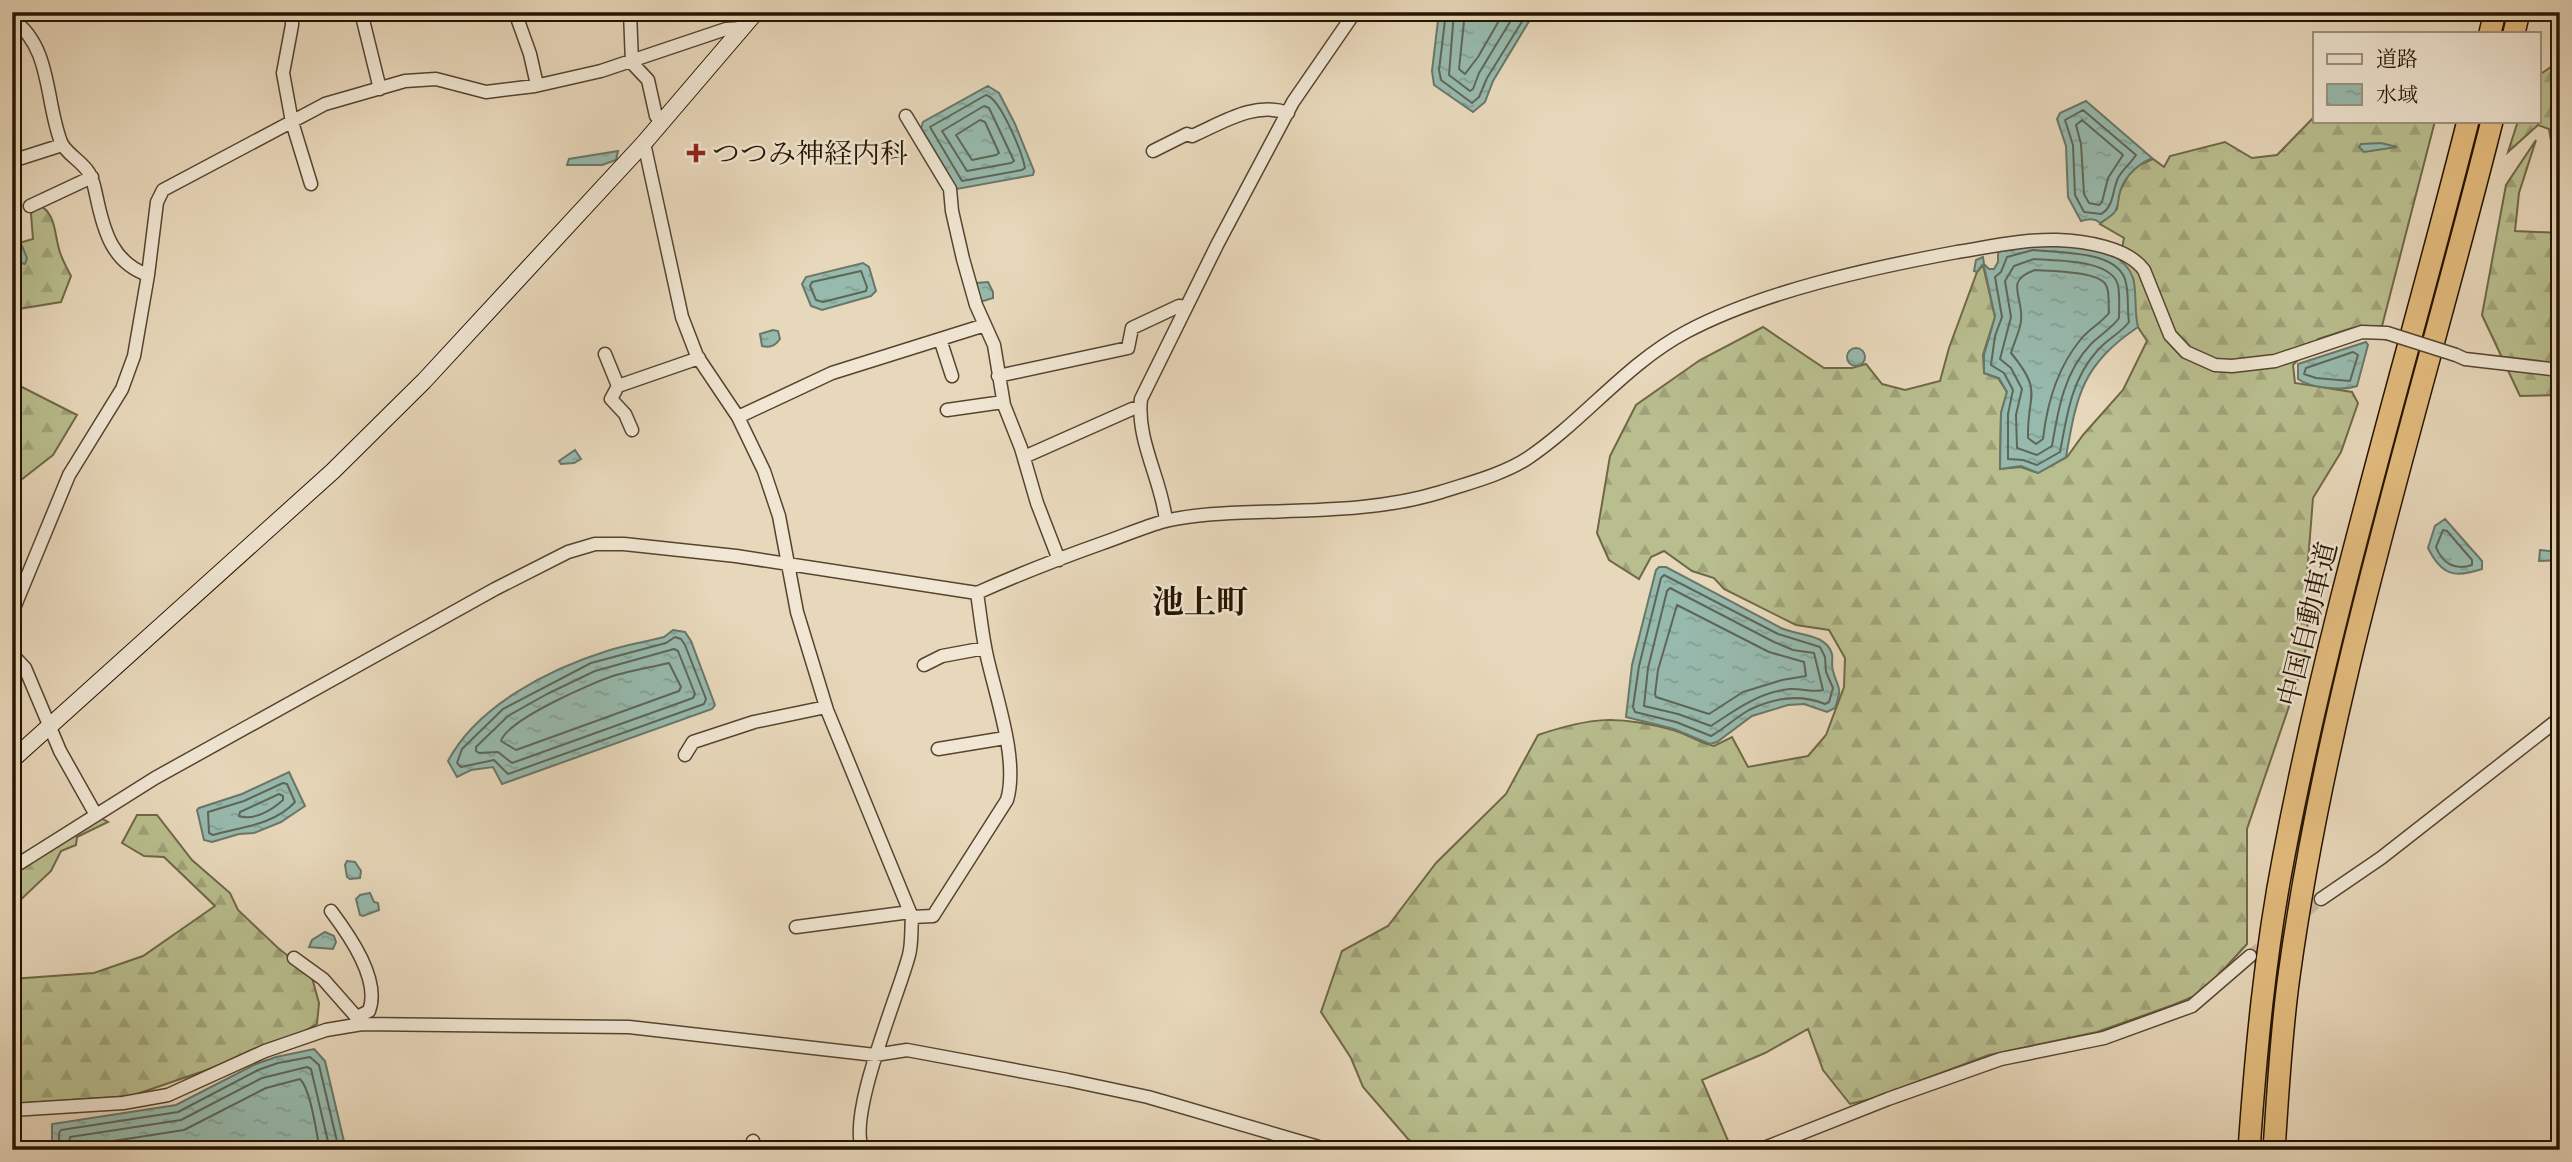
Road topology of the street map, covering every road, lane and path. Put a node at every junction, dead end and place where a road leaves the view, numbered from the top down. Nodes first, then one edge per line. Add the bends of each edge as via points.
1 (292, 12) edge
2 (361, 12) edge
3 (515, 12) edge
4 (629, 12) edge
5 (756, 12) edge
6 (1356, 12) edge
7 (2495, 12) edge
8 (2519, 12) edge
9 (12, 19) edge
10 (742, 29) junction
11 (2490, 32) edge
12 (2514, 32) edge
13 (632, 61) junction
14 (537, 85) junction
15 (380, 89) junction
16 (1288, 113) junction
17 (906, 116) dead end
18 (292, 122) junction
19 (662, 122) junction
20 (2468, 122) edge
21 (2492, 122) edge
22 (644, 142) junction
23 (62, 145) junction
24 (1153, 151) dead end
25 (12, 161) edge
26 (92, 177) junction
27 (311, 184) dead end
28 (30, 206) dead end
29 (148, 275) junction
30 (1186, 307) junction
31 (985, 325) junction
32 (940, 339) junction
33 (605, 354) dead end
34 (699, 358) junction
35 (2560, 370) edge
36 (953, 376) dead end
37 (998, 376) junction
38 (618, 386) junction
39 (1003, 402) junction
40 (1140, 408) junction
41 (947, 410) dead end
42 (738, 417) junction
43 (632, 430) dead end
44 (1024, 457) junction
45 (1166, 521) junction
46 (1059, 560) junction
47 (788, 565) junction
48 (977, 593) junction
49 (12, 613) edge
50 (985, 648) junction
51 (12, 654) edge
52 (924, 665) dead end
53 (826, 707) junction
54 (2560, 718) edge
55 (51, 727) junction
56 (1006, 738) junction
57 (938, 749) dead end
58 (685, 755) dead end
59 (12, 760) edge
60 (96, 815) junction
61 (12, 868) edge
62 (2321, 900) tunnel mouth
63 (331, 911) dead end
64 (911, 915) junction
65 (796, 928) dead end
66 (2250, 956) tunnel mouth
67 (294, 958) dead end
68 (359, 1021) junction
69 (875, 1055) junction
70 (12, 1110) edge
71 (859, 1148) edge
72 (1329, 1150) edge
73 (1759, 1150) edge
74 (2249, 1150) edge
75 (2274, 1150) edge

1 - 18 street via 283,73
2 - 15 street
3 - 14 street
4 - 13 street
5 - 10 street
6 - 16 street
7 - 11 highway
8 - 12 highway
9 - 23 street via 31,38 44,66
10 - 13 street via 726,29
10 - 19 street
13 - 14 street
13 - 19 street via 648,80 656,116
14 - 15 street via 486,92 436,79
15 - 18 street via 326,104
16 - 24 street via 1247,111
16 - 30 street
17 - 31 street via 950,189 963,259
18 - 27 street
18 - 29 street via 163,190 157,202
19 - 22 street
20 - 74 highway, 中国自動車道 via 2333,625 2306,743 2265,972
21 - 75 highway, 中国自動車道 via 2329,753 2289,977
22 - 34 street via 682,317
22 - 55 street via 506,295 361,444
23 - 25 street
23 - 26 street
26 - 28 street
26 - 29 street via 104,233 125,262
29 - 49 street via 134,356 122,389 69,475
30 - 37 street via 1132,328 1128,348
30 - 40 street
31 - 32 street
31 - 37 street via 994,345
32 - 36 street
32 - 42 street via 832,373
33 - 38 street
34 - 38 street
34 - 42 street
35 - 45 street, bridge via 2465,359 2387,333 2361,332 2275,361 2215,365 2186,352 2170,335 2144,270 2124,254 2055,240 1987,247 1784,292 1728,311 1666,343 1525,460 1438,493 1338,509 1227,513
37 - 39 street
38 - 43 street via 611,399
39 - 41 street
39 - 44 street
40 - 44 street
40 - 45 street
42 - 47 street via 764,471
44 - 46 street
45 - 46 street
46 - 48 street
47 - 48 street
47 - 53 street
47 - 60 street via 624,544 595,544 568,552 155,778
48 - 50 street
50 - 52 street via 942,656
50 - 56 street
51 - 55 street via 25,668
53 - 58 street via 754,722 693,742
53 - 64 street
54 - 62 street
55 - 59 street
55 - 60 street
56 - 57 street
56 - 64 street via 1011,771 1007,800 933,916
60 - 61 street
63 - 68 street via 353,940 367,972 373,1001
64 - 65 street
64 - 69 street via 909,953
66 - 73 street via 2192,1006 2104,1038 2001,1059
67 - 68 street via 323,979
68 - 69 street via 629,1027
68 - 70 street via 265,1051 168,1095 123,1103
69 - 71 street
69 - 72 street via 907,1050 1031,1072 1148,1097

